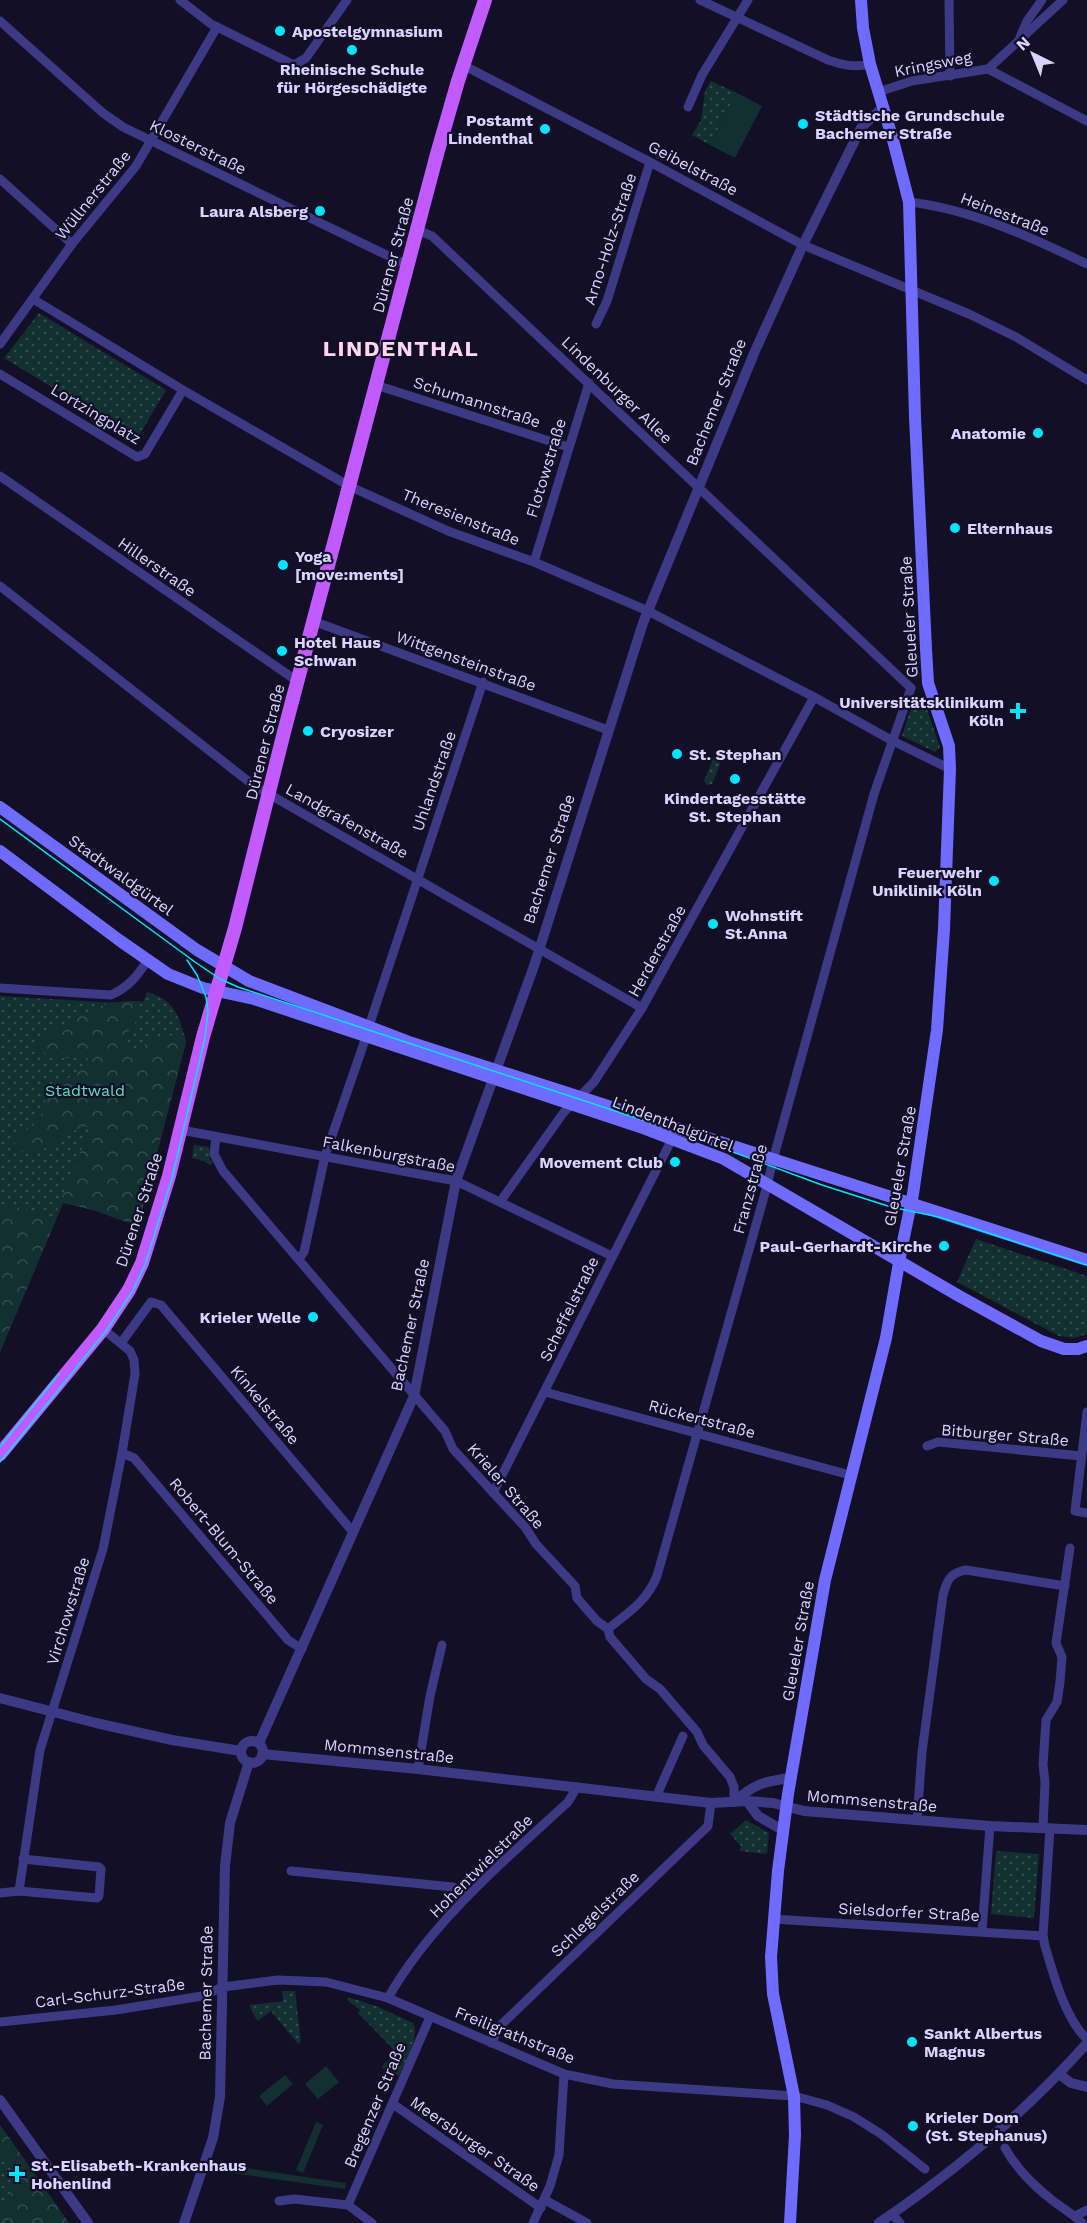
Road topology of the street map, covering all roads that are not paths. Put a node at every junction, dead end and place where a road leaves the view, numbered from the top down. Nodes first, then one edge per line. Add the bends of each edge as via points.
1 (180, 0) edge
2 (347, 0) edge
3 (485, 0) edge
4 (700, 0) edge
5 (748, 0) edge
6 (861, 0) edge
7 (949, 0) edge
8 (1042, 0) edge
9 (1063, 0) edge
10 (737, 18) junction
11 (0, 21) edge
12 (217, 27) junction
13 (1019, 40) junction
14 (463, 64) junction
15 (870, 64) junction
16 (988, 69) junction
17 (950, 76) junction
18 (878, 92) junction
19 (688, 107) dead end
20 (883, 107) junction
21 (1087, 121) edge
22 (151, 141) junction
23 (650, 162) junction
24 (0, 179) edge
25 (909, 202) junction
26 (417, 231) junction
27 (72, 244) junction
28 (803, 245) junction
29 (1087, 264) edge
30 (408, 265) junction
31 (912, 292) junction
32 (33, 299) junction
33 (596, 324) dead end
34 (1, 340) edge
35 (0, 374) edge
36 (1087, 380) edge
37 (588, 383) junction
38 (376, 385) junction
39 (183, 390) junction
40 (568, 447) junction
41 (0, 476) edge
42 (349, 486) junction
43 (699, 488) junction
44 (534, 562) junction
45 (0, 586) edge
46 (648, 611) junction
47 (313, 621) junction
48 (297, 681) junction
49 (483, 682) junction
50 (928, 683) junction
51 (910, 688) junction
52 (814, 697) junction
53 (608, 729) junction
54 (891, 740) junction
55 (950, 769) junction
56 (268, 794) junction
57 (0, 807) edge
58 (0, 851) edge
59 (417, 877) junction
60 (538, 948) junction
61 (148, 960) junction
62 (223, 968) junction
63 (0, 988) edge
64 (217, 990) junction
65 (642, 1008) junction
66 (367, 1031) junction
67 (493, 1074) junction
68 (575, 1101) junction
69 (181, 1130) junction
70 (216, 1137) junction
71 (672, 1139) junction
72 (325, 1156) junction
73 (774, 1160) junction
74 (456, 1181) junction
75 (767, 1184) junction
76 (500, 1202) junction
77 (911, 1203) junction
78 (612, 1256) junction
79 (299, 1259) junction
80 (1087, 1260) edge
81 (900, 1261) junction
82 (104, 1329) junction
83 (122, 1343) junction
84 (1087, 1346) edge
85 (545, 1392) junction
86 (414, 1396) junction
87 (1087, 1412) edge
88 (697, 1433) junction
89 (927, 1446) dead end
90 (122, 1453) junction
91 (0, 1454) edge
92 (1081, 1456) junction
93 (850, 1475) junction
94 (493, 1493) junction
95 (1087, 1513) edge
96 (353, 1532) junction
97 (1070, 1548) dead end
98 (1065, 1586) junction
99 (608, 1629) junction
100 (442, 1645) dead end
101 (302, 1649) junction
102 (0, 1698) edge
103 (51, 1712) junction
104 (683, 1736) dead end
105 (261, 1748) junction
106 (241, 1751) junction
107 (249, 1762) junction
108 (418, 1769) junction
109 (791, 1778) junction
110 (577, 1787) junction
111 (656, 1797) junction
112 (747, 1801) junction
113 (734, 1802) junction
114 (711, 1803) junction
115 (787, 1807) junction
116 (917, 1820) junction
117 (990, 1826) junction
118 (1046, 1828) junction
119 (1087, 1830) edge
120 (784, 1831) junction
121 (23, 1859) junction
122 (291, 1871) dead end
123 (20, 1891) junction
124 (0, 1893) edge
125 (468, 1896) junction
126 (773, 1919) junction
127 (982, 1931) junction
128 (1043, 1936) junction
129 (223, 1987) junction
130 (388, 1998) junction
131 (430, 2017) junction
132 (0, 2022) edge
133 (1087, 2041) edge
134 (491, 2043) junction
135 (564, 2074) junction
136 (1059, 2074) junction
137 (1087, 2087) edge
138 (794, 2097) junction
139 (0, 2100) edge
140 (393, 2104) junction
141 (1005, 2148) dead end
142 (925, 2169) dead end
143 (279, 2201) dead end
144 (543, 2204) junction
145 (348, 2205) junction
146 (1087, 2210) edge
147 (892, 2214) junction
148 (1078, 2219) edge
149 (88, 2223) edge
150 (184, 2223) edge
151 (372, 2223) edge
152 (533, 2223) edge
153 (587, 2223) edge
154 (790, 2223) edge
155 (879, 2223) edge
156 (900, 2223) edge

1 - 12 street
2 - 12 street via 306,58 294,65
3 - 14 main road, Dürener Straße
4 - 10 street
5 - 10 street
6 - 15 main road
7 - 17 street
8 - 13 street, Kringsweg
9 - 13 street, Kringsweg
10 - 15 street via 837,63 858,67
10 - 19 street via 702,75
11 - 22 street, Klosterstraße via 103,113
12 - 22 street, Wüllnerstraße
13 - 16 street, Kringsweg
14 - 23 street, Geibelstraße
14 - 26 main road, Dürener Straße
15 - 18 main road
16 - 17 street, Kringsweg
16 - 21 street
17 - 18 street, Kringsweg via 912,81
18 - 20 main road
20 - 25 main road, Gleueler Straße
20 - 28 street, Bachemer Straße via 861,128
22 - 27 street, Wüllnerstraße via 136,166
22 - 30 street, Klosterstraße
23 - 28 street, Geibelstraße
23 - 33 street, Arno-Holz-Straße via 607,301
24 - 27 street
25 - 29 street, Heinestraße via 961,212
25 - 31 main road, Gleueler Straße
26 - 30 main road, Dürener Straße
26 - 37 street, Lindenburger Allee via 432,236
27 - 32 street, Wüllnerstraße
28 - 31 street, Geibelstraße
28 - 43 street, Bachemer Straße
30 - 38 main road, Dürener Straße
31 - 36 street, Geibelstraße via 1016,337
31 - 50 main road, Gleueler Straße
32 - 34 street, Wüllnerstraße
32 - 39 street, Theresienstraße
35 - 39 street, Lortzingplatz via 137,457 145,454
37 - 40 street, Flotowstraße
37 - 43 street, Lindenburger Allee
38 - 40 street, Schumannstraße
38 - 42 main road, Dürener Straße
39 - 42 street, Theresienstraße
40 - 44 street, Flotowstraße
41 - 48 street, Hillerstraße
42 - 44 street, Theresienstraße via 448,531
42 - 47 main road, Dürener Straße
43 - 46 street, Bachemer Straße
43 - 51 street, Lindenburger Allee
44 - 46 street, Theresienstraße
45 - 56 street, Landgrafenstraße
46 - 52 street, Theresienstraße
46 - 53 street, Bachemer Straße
47 - 48 main road, Dürener Straße
47 - 49 street, Wittgensteinstraße
48 - 56 main road, Dürener Straße
49 - 53 street, Wittgensteinstraße
49 - 59 street, Uhlandstraße
50 - 51 street
50 - 55 main road, Gleueler Straße via 948,746
51 - 54 street, Franzstraße
52 - 54 street, Theresienstraße
52 - 65 street, Herderstraße
53 - 60 street, Bachemer Straße
54 - 55 street, Theresienstraße
54 - 73 street, Franzstraße
55 - 77 main road, Gleueler Straße via 937,1030
56 - 59 street, Landgrafenstraße
56 - 62 main road, Dürener Straße
57 - 62 main road, Stadtwaldgürtel
58 - 61 main road
59 - 60 street, Landgrafenstraße
59 - 66 street, Uhlandstraße
60 - 65 street, Landgrafenstraße
60 - 67 street, Bachemer Straße
61 - 63 street via 134,981 111,995
61 - 64 main road via 174,977
62 - 64 main road, Dürener Straße
62 - 66 main road, Lindenthalgürtel
64 - 66 main road, Lindenthalgürtel
64 - 69 main road, Dürener Straße
65 - 68 street, Herderstraße via 594,1082
66 - 67 main road, Lindenthalgürtel via 412,1043
66 - 72 street, Uhlandstraße
67 - 68 main road, Lindenthalgürtel
67 - 74 street, Bachemer Straße
68 - 71 main road, Lindenthalgürtel
68 - 73 main road, Lindenthalgürtel
68 - 76 street, Herderstraße
69 - 70 street, Falkenburgstraße
69 - 82 main road, Dürener Straße via 142,1263
70 - 72 street, Falkenburgstraße
70 - 79 street, Krieler Straße via 214,1154 223,1171
71 - 75 main road, Lindenthalgürtel via 724,1159
71 - 78 street, Scheffelstraße
72 - 74 street, Falkenburgstraße
72 - 79 street, Uhlandstraße via 304,1252
73 - 75 street, Franzstraße
73 - 77 main road, Lindenthalgürtel
74 - 76 street, Falkenburgstraße
74 - 86 street, Bachemer Straße
75 - 81 main road, Lindenthalgürtel
75 - 88 street, Franzstraße
76 - 78 street, Falkenburgstraße
77 - 80 main road, Lindenthalgürtel
77 - 81 main road, Gleueler Straße
78 - 85 street, Scheffelstraße
79 - 86 street, Krieler Straße
81 - 84 main road, Lindenthalgürtel via 1041,1341 1064,1349
81 - 93 main road, Gleueler Straße via 886,1338
82 - 83 street, Virchowstraße
82 - 91 main road, Dürener Straße
83 - 90 street, Virchowstraße via 135,1360
83 - 96 street, Kinkelstraße via 151,1302 161,1305
85 - 88 street, Rückertstraße
85 - 94 street, Scheffelstraße
86 - 94 street, Krieler Straße via 445,1431 453,1449
86 - 96 street, Bachemer Straße
87 - 92 street
88 - 93 street, Rückertstraße
88 - 99 street, Franzstraße via 651,1591
89 - 92 street, Bitburger Straße via 938,1442
90 - 101 street, Robert-Blum-Straße via 134,1458 288,1640
90 - 103 street, Virchowstraße via 103,1549
92 - 95 street via 1075,1511
93 - 109 main road, Gleueler Straße via 825,1580
94 - 99 street, Krieler Straße via 575,1586 577,1598
96 - 101 street, Bachemer Straße
97 - 98 street
98 - 116 street via 966,1570 948,1579 926,1721
98 - 118 street via 1056,1643 1062,1657 1057,1702 1046,1720
99 - 113 street, Krieler Straße via 610,1637 684,1716 730,1777
100 - 108 street
101 - 105 street, Bachemer Straße
102 - 103 street
103 - 106 street via 172,1740
103 - 121 street, Virchowstraße via 40,1750
104 - 111 street
105 - 106 street via 252,1741 246,1742
105 - 107 street via 256,1762
105 - 108 street, Mommsenstraße
106 - 107 street
107 - 129 street, Bachemer Straße via 230,1823 225,1866
108 - 110 street, Mommsenstraße
109 - 113 street via 749,1789
109 - 115 main road, Gleueler Straße
110 - 111 street, Mommsenstraße
110 - 125 street, Hohentwielstraße via 568,1802
111 - 114 street, Mommsenstraße
112 - 113 street, Mommsenstraße
112 - 115 street, Mommsenstraße
112 - 120 street via 758,1816
113 - 114 street, Mommsenstraße
114 - 134 street, Schlegelstraße via 708,1826 501,2025
115 - 116 street, Mommsenstraße
115 - 120 main road, Gleueler Straße
116 - 117 street, Mommsenstraße
117 - 118 street, Mommsenstraße
117 - 127 street
118 - 119 street, Mommsenstraße
118 - 128 street
120 - 126 main road, Gleueler Straße
121 - 123 street, Virchowstraße
121 - 123 street via 99,1867 99,1896 97,1899
122 - 125 street via 453,1887
123 - 124 street
125 - 130 street, Hohentwielstraße
126 - 127 street, Sielsdorfer Straße
126 - 138 main road, Gleueler Straße via 773,1994
127 - 128 street, Sielsdorfer Straße
128 - 133 street via 1070,2013
129 - 130 street, Freiligrathstraße via 300,1979 346,1985
129 - 132 street, Carl-Schurz-Straße via 202,1996 116,2010
129 - 150 street, Bachemer Straße via 220,2097 213,2138
130 - 131 street, Freiligrathstraße
131 - 134 street, Freiligrathstraße
131 - 140 street, Bregenzer Straße
133 - 136 street
134 - 135 street, Freiligrathstraße
135 - 138 street, Freiligrathstraße via 613,2084
135 - 144 street via 558,2155
136 - 137 street via 1071,2083
136 - 147 street via 938,2182
138 - 142 street, Freiligrathstraße via 854,2117
138 - 154 main road, Gleueler Straße
139 - 149 street
140 - 144 street, Meersburger Straße
140 - 145 street, Bregenzer Straße
141 - 148 street via 1013,2163 1051,2200
143 - 145 street
144 - 152 street
144 - 153 street, Meersburger Straße
145 - 151 street
146 - 148 street
147 - 155 street
147 - 156 street

